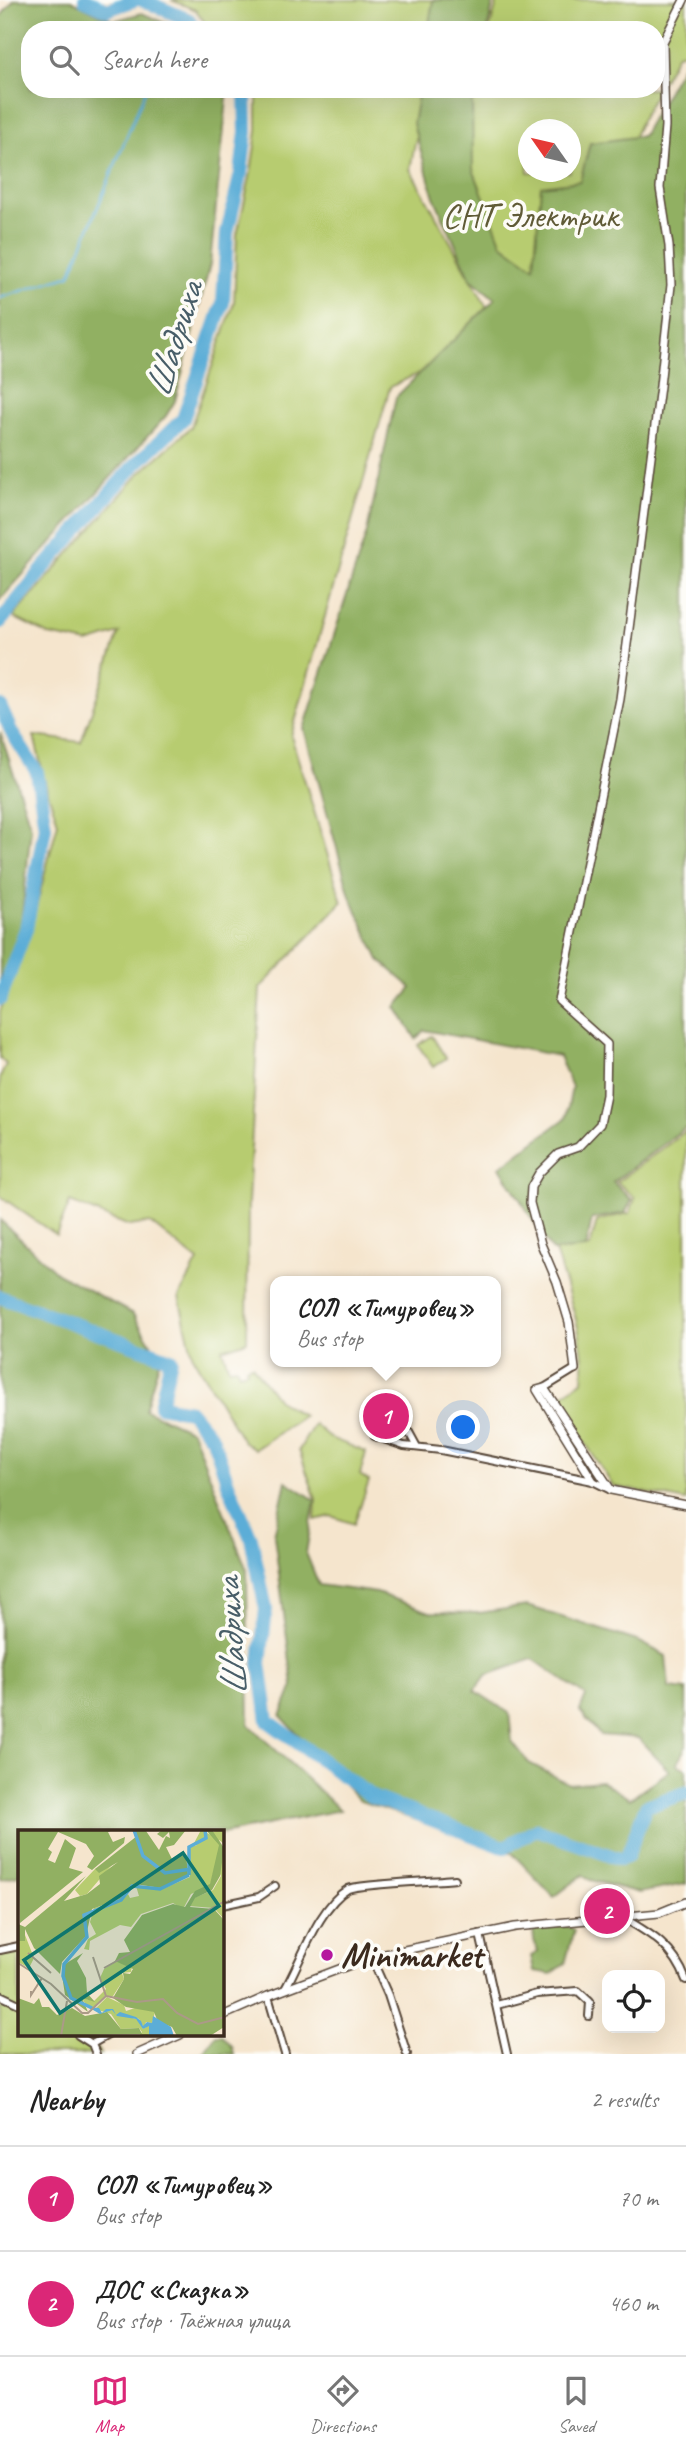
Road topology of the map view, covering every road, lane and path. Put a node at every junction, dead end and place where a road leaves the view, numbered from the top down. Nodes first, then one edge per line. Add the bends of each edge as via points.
1 (684, 0) edge
2 (665, 38) edge
3 (664, 98) edge
4 (575, 1369) joint
5 (544, 1388) junction
6 (416, 1447) junction
7 (593, 1482) junction
8 (611, 1490) junction
9 (686, 1504) edge
10 (455, 1879) dead end
11 (275, 1886) dead end
12 (686, 1902) edge
13 (224, 1905) edge
14 (622, 1916) junction
15 (480, 1934) junction
16 (18, 1946) edge
17 (0, 1950) edge
18 (371, 1957) junction
19 (686, 1980) edge
20 (285, 1989) junction
21 (0, 1995) edge
22 (268, 1996) junction
23 (18, 2004) edge
24 (497, 2005) junction
25 (224, 2015) edge
26 (589, 2016) dead end
27 (80, 2036) edge
28 (106, 2036) edge
29 (178, 2036) edge
30 (92, 2044) junction
31 (96, 2054) edge
32 (137, 2054) edge
33 (285, 2054) edge
34 (407, 2054) edge
35 (507, 2054) edge

1 - 2 street
3 - 4 street via 660,188 671,285 657,413 620,699 559,1001 607,1044 606,1095 600,1125 578,1147 558,1154 539,1173 530,1195 541,1244 569,1322
4 - 5 street
5 - 7 street via 537,1390
5 - 8 street
6 - 6 street via 374,1436 377,1427 399,1415
6 - 7 street
7 - 8 street
8 - 9 street
10 - 20 street via 349,1888 332,1904
11 - 13 street via 258,1897
12 - 14 street via 659,1913
14 - 15 street
14 - 19 street via 662,1941
15 - 18 street
15 - 24 street
16 - 17 street
18 - 20 street
18 - 34 street
20 - 22 street
21 - 23 street
22 - 25 street
22 - 33 street
24 - 26 street via 537,1993 579,1991 590,2002
24 - 35 street
27 - 30 street
28 - 30 street
29 - 32 street
30 - 31 street

